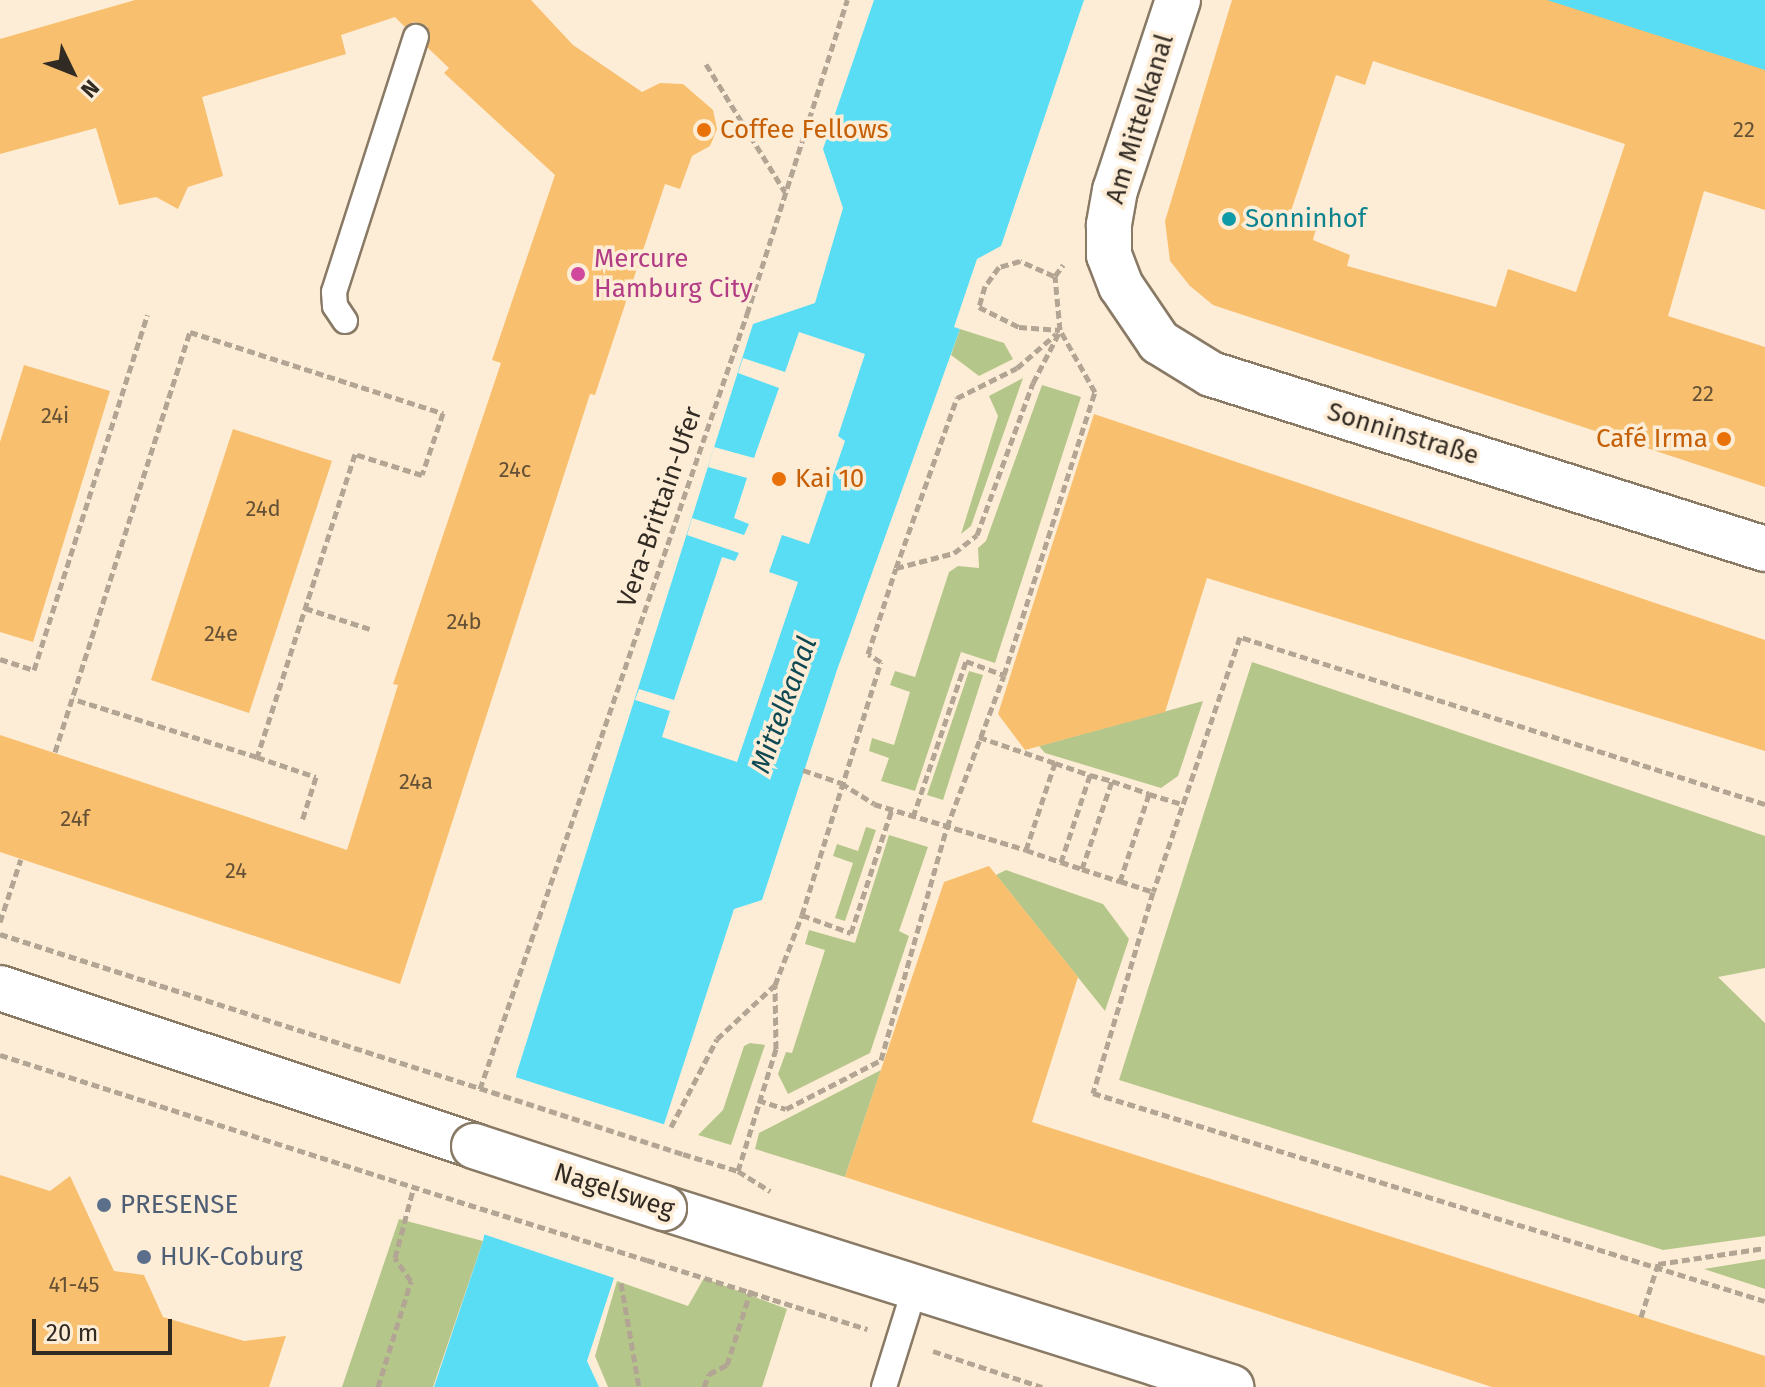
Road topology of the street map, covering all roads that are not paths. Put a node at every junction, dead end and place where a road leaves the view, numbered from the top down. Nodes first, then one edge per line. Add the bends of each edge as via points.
1 (1178, 0) edge
2 (416, 37) dead end
3 (1108, 239) joint
4 (345, 321) dead end
5 (1765, 549) edge
6 (0, 988) edge
7 (916, 1284) junction
8 (884, 1387) edge
9 (1231, 1387) edge

1 - 3 street, Am Mittelkanal via 1115,190
2 - 4 lane via 334,292 335,306
3 - 5 street, Sonninstraße via 1115,271 1137,317 1159,342 1192,365
6 - 7 street, Nagelsweg, bridge via 664,1208
7 - 8 lane
7 - 9 street, Nagelsweg

